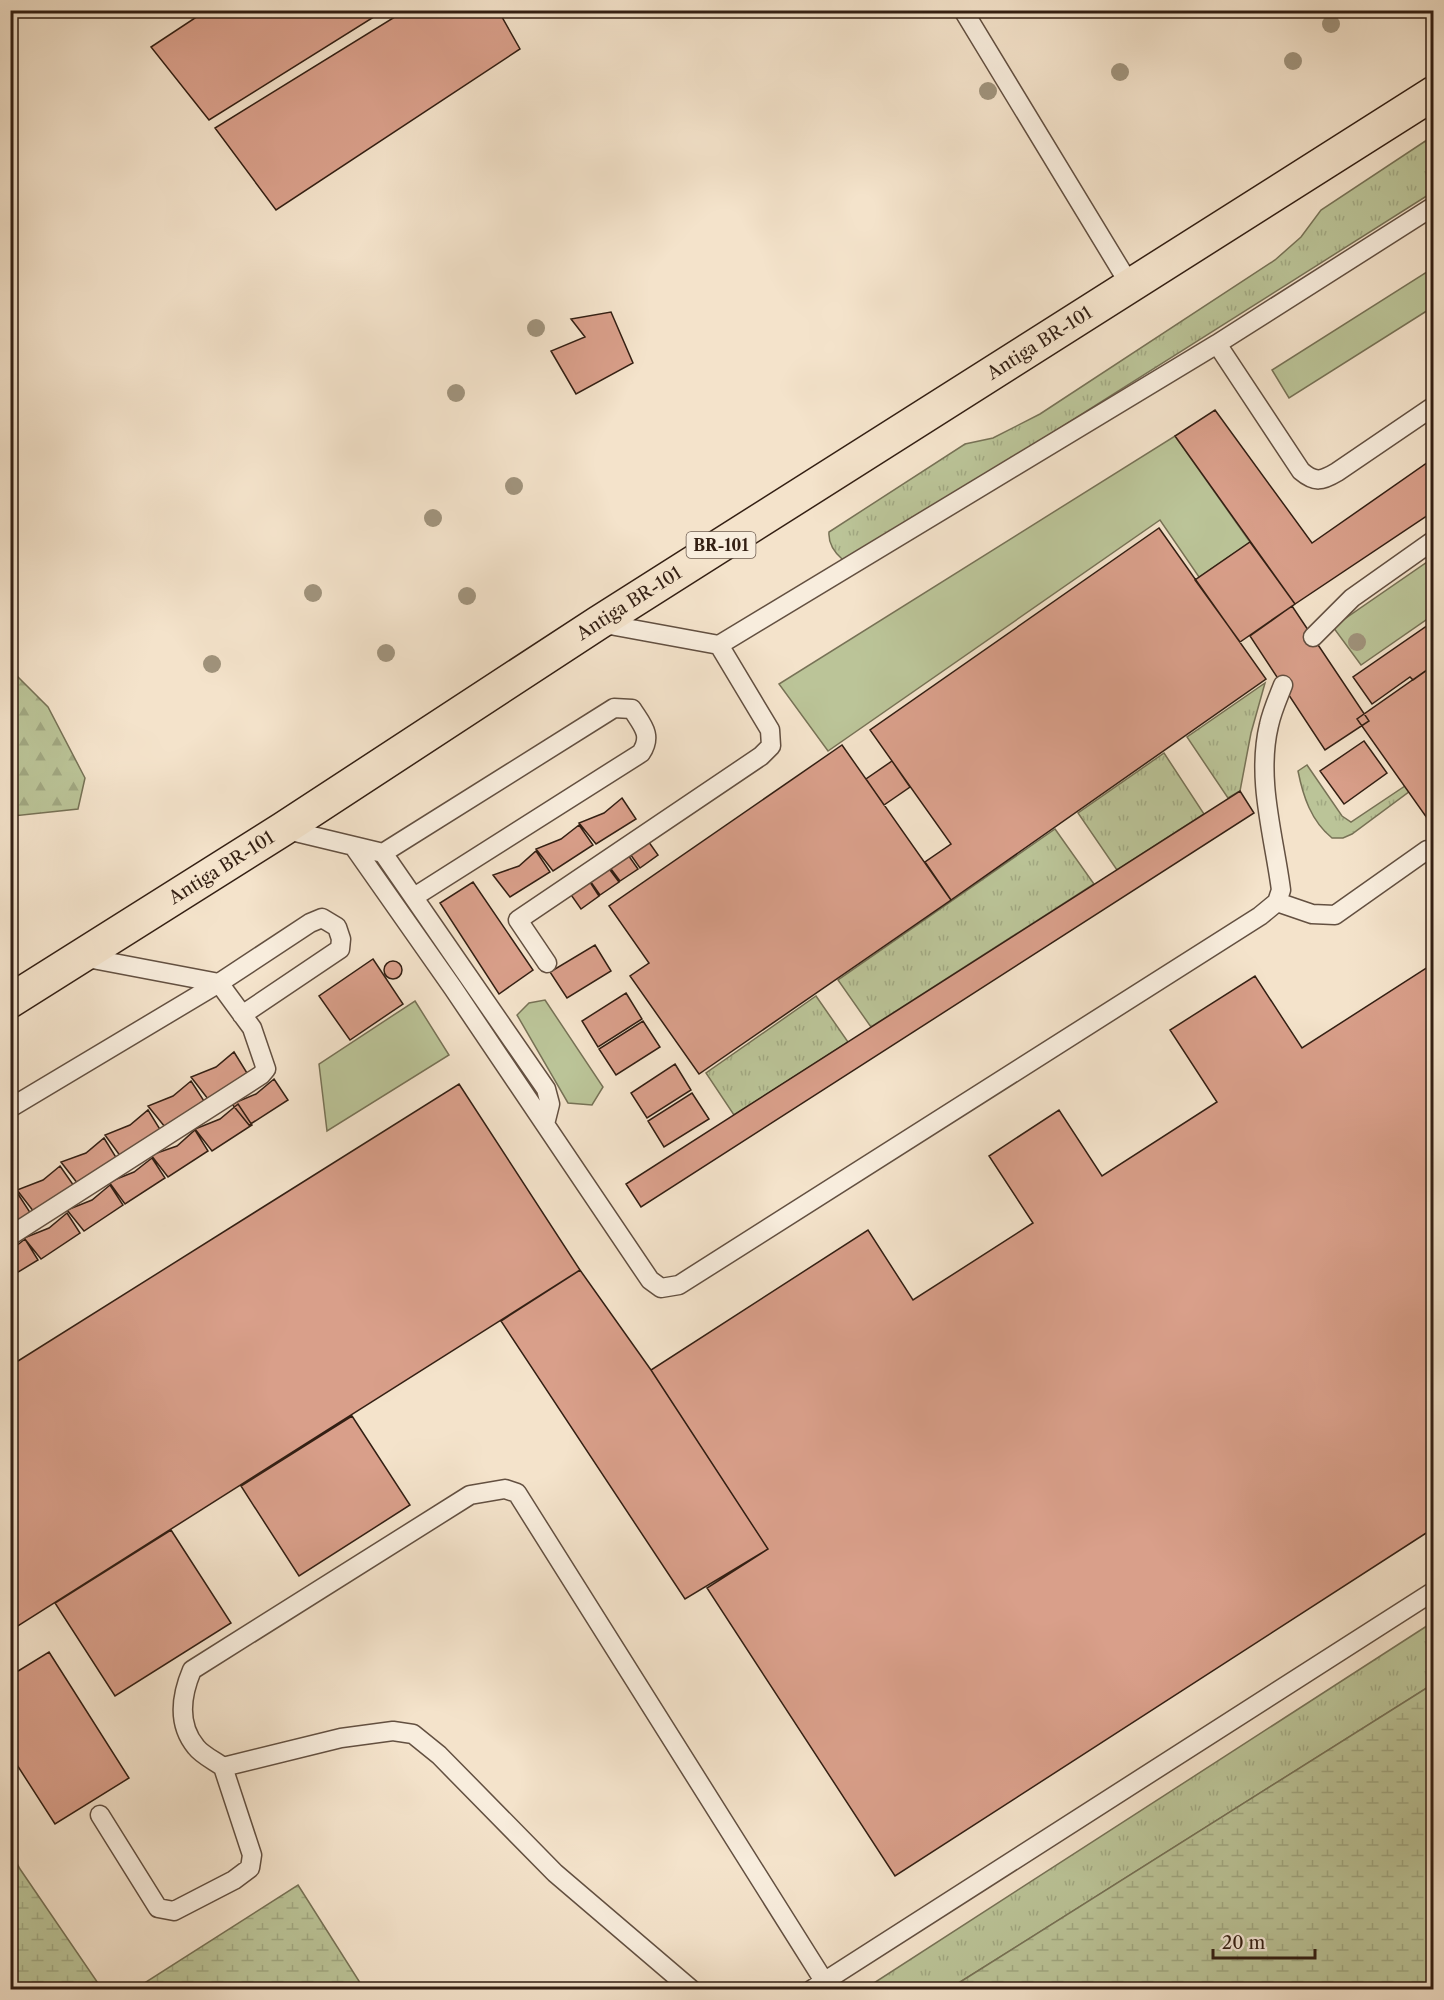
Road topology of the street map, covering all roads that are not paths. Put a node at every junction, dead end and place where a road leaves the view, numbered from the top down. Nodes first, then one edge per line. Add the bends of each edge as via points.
1 (963, 10) edge
2 (1434, 93) edge
3 (1434, 206) edge
4 (1130, 285) junction
5 (1217, 344) junction
6 (1434, 406) edge
7 (1434, 540) edge
8 (597, 623) junction
9 (1313, 637) dead end
10 (719, 645) junction
11 (1283, 685) dead end
12 (284, 829) junction
13 (354, 847) junction
14 (1434, 850) edge
15 (383, 853) junction
16 (414, 897) junction
17 (1277, 902) junction
18 (81, 957) junction
19 (547, 963) dead end
20 (219, 983) junction
21 (10, 1001) edge
22 (242, 1015) junction
23 (10, 1108) edge
24 (545, 1124) junction
25 (10, 1236) edge
26 (1434, 1591) edge
27 (223, 1767) junction
28 (100, 1815) dead end
29 (818, 1985) edge
30 (692, 1989) edge

1 - 4 lane
2 - 4 main road, Antiga BR-101 / BR-101
3 - 5 lane
4 - 8 main road, Antiga BR-101 / BR-101
5 - 6 lane via 1301,471 1312,480 1330,476
5 - 10 lane
7 - 9 lane via 1352,598
8 - 10 lane
8 - 12 main road, Antiga BR-101 / BR-101
10 - 19 lane via 770,730 771,746 518,920
11 - 17 lane via 1269,725 1265,756 1267,808 1281,890
12 - 13 lane
12 - 18 main road, Antiga BR-101 / BR-101
13 - 15 lane
13 - 24 lane
14 - 17 lane via 1427,850 1335,915 1312,914
15 - 16 lane
15 - 16 lane via 614,708 632,709 648,735 641,753
16 - 24 lane via 546,1089 550,1104
17 - 24 lane via 1250,923 679,1285 661,1288 650,1280
18 - 20 lane
18 - 21 main road, Antiga BR-101 / BR-101
20 - 22 lane
20 - 22 lane via 310,923 322,918 337,927 340,949
20 - 23 lane
22 - 25 lane via 264,1059 266,1069 261,1075
26 - 29 lane
27 - 28 lane via 252,1862 243,1874 187,1906 174,1911 158,1908
27 - 29 lane via 196,1748 184,1726 182,1703 192,1670 470,1495 505,1489 517,1493
27 - 30 lane via 341,1738 393,1731 413,1734 439,1755 555,1873

